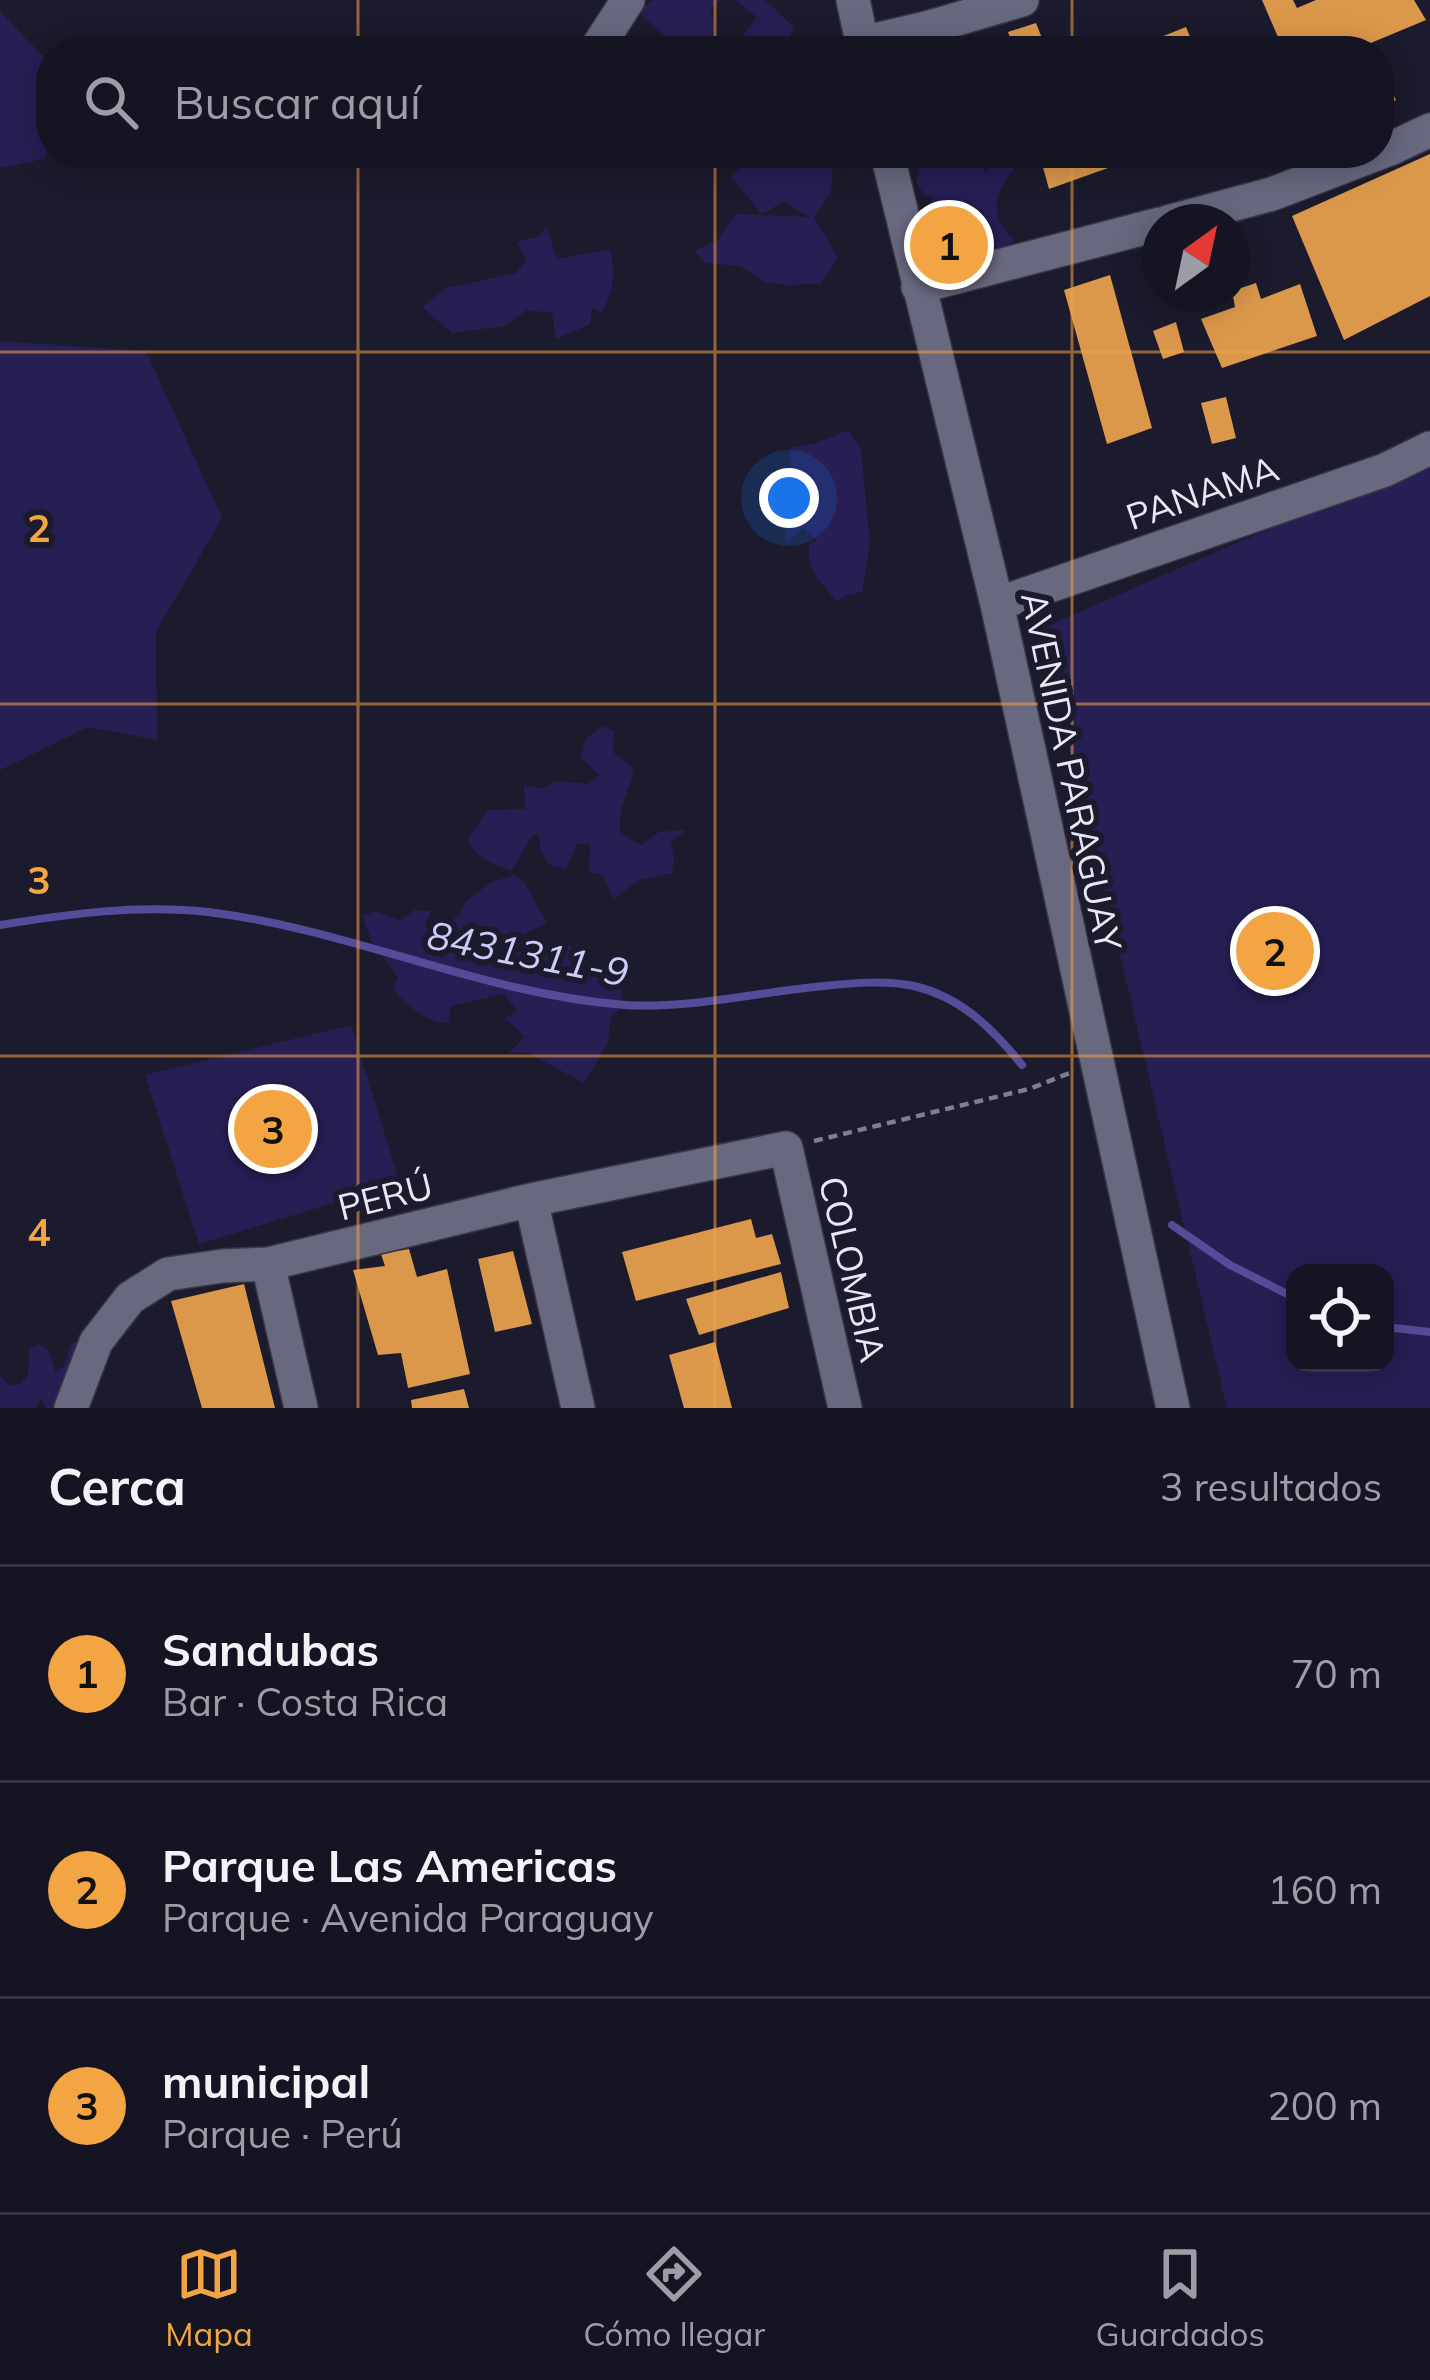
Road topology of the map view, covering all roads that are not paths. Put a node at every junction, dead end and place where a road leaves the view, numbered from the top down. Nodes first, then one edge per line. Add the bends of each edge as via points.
1 (628, 0) edge
2 (853, 0) edge
3 (1022, 0) edge
4 (605, 36) edge
5 (860, 36) edge
6 (899, 36) edge
7 (1430, 130) edge
8 (1394, 147) edge
9 (890, 168) edge
10 (1340, 168) edge
11 (1235, 204) edge
12 (1142, 229) edge
13 (918, 287) junction
14 (1430, 448) edge
15 (997, 604) junction
16 (786, 1148) joint
17 (531, 1200) junction
18 (268, 1264) junction
19 (71, 1408) edge
20 (302, 1408) edge
21 (578, 1408) edge
22 (845, 1408) edge
23 (1173, 1408) edge

1 - 4 street
2 - 5 street
3 - 6 street
7 - 8 street
9 - 13 street, AVENIDA PARAGUAY
10 - 11 street
12 - 13 street
13 - 15 street, AVENIDA PARAGUAY
14 - 15 street, PANAMA
15 - 23 street, AVENIDA PARAGUAY
16 - 17 street, PERÚ
16 - 22 street, COLOMBIA
17 - 18 street, PERÚ
17 - 21 street
18 - 19 street, PERÚ via 168,1274 130,1298 96,1342
18 - 20 street

